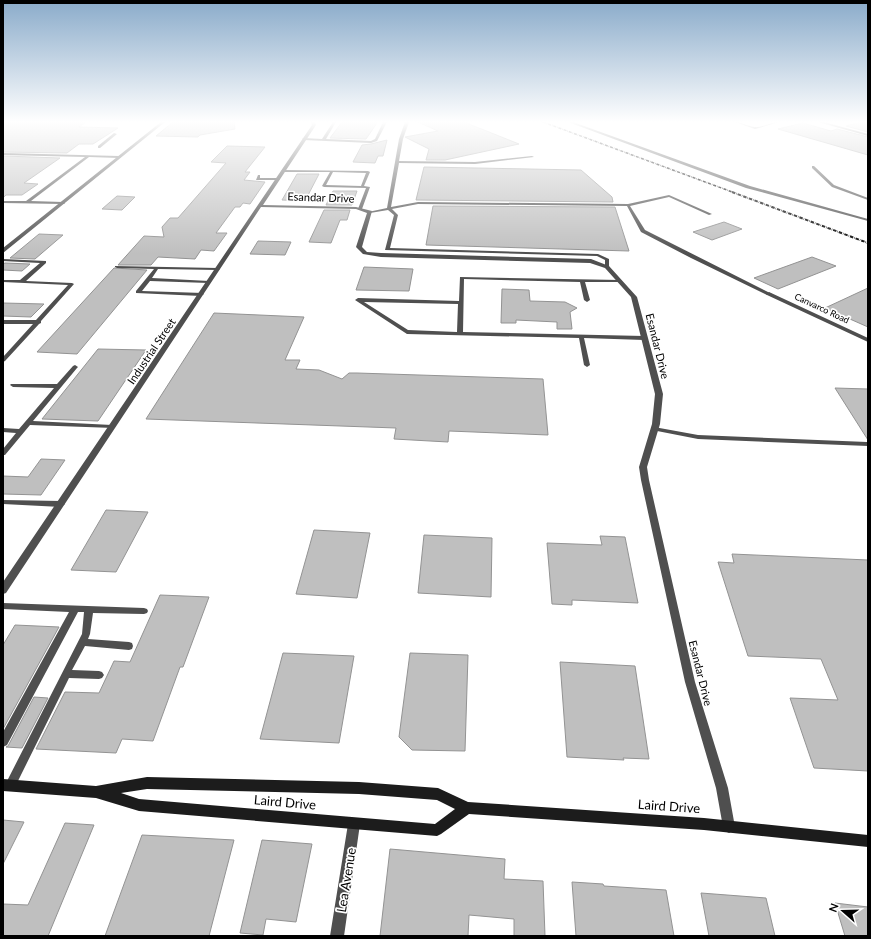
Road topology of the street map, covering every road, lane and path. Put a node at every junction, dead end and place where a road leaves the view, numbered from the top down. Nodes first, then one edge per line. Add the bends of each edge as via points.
1 (76, 166) edge
2 (107, 166) edge
3 (286, 166) edge
4 (396, 166) edge
5 (690, 166) edge
6 (813, 167) dead end
7 (283, 171) junction
8 (332, 171) junction
9 (259, 176) dead end
10 (278, 179) junction
11 (362, 187) junction
12 (868, 199) edge
13 (3, 202) edge
14 (27, 202) junction
15 (62, 203) junction
16 (628, 205) junction
17 (260, 206) junction
18 (389, 208) junction
19 (360, 209) junction
20 (370, 212) junction
21 (710, 214) dead end
22 (868, 220) edge
23 (3, 251) edge
24 (3, 260) edge
25 (117, 267) dead end
26 (607, 267) junction
27 (157, 268) junction
28 (218, 269) junction
29 (148, 280) junction
30 (3, 281) edge
31 (582, 281) junction
32 (620, 281) junction
33 (22, 282) junction
34 (209, 282) junction
35 (201, 294) junction
36 (768, 294) joint
37 (587, 300) dead end
38 (461, 303) junction
39 (3, 322) edge
40 (39, 322) junction
41 (460, 333) junction
42 (581, 336) junction
43 (644, 338) junction
44 (868, 340) edge
45 (3, 360) edge
46 (587, 365) dead end
47 (75, 367) dead end
48 (13, 385) dead end
49 (59, 386) junction
50 (28, 423) junction
51 (112, 427) junction
52 (654, 429) junction
53 (3, 430) edge
54 (21, 431) junction
55 (867, 444) edge
56 (3, 454) edge
57 (3, 502) edge
58 (61, 504) junction
59 (3, 590) edge
60 (3, 606) edge
61 (75, 609) junction
62 (89, 609) junction
63 (144, 611) dead end
64 (82, 642) junction
65 (128, 646) dead end
66 (66, 674) junction
67 (99, 675) dead end
68 (3, 742) edge
69 (6, 785) edge
70 (96, 792) junction
71 (467, 808) junction
72 (354, 824) junction
73 (729, 827) junction
74 (868, 841) edge
75 (337, 936) edge

1 - 14 lane
2 - 15 street
3 - 7 street, Industrial Street
4 - 18 lane
5 - 22 street via 748,187
6 - 12 lane via 833,186
7 - 8 lane
7 - 10 street, Industrial Street
8 - 11 lane via 368,172
8 - 11 lane via 324,186
9 - 10 lane via 257,179
10 - 17 street, Industrial Street
11 - 19 lane via 368,187
13 - 14 lane
14 - 15 lane
15 - 23 street
16 - 18 lane via 418,203
16 - 21 lane via 669,196
16 - 36 lane via 643,230 693,258
17 - 19 street, Esandar Drive
17 - 28 street, Industrial Street
18 - 20 lane
18 - 26 lane via 396,215 387,249 598,255 607,259
19 - 20 street, Esandar Drive
20 - 26 street, Esandar Drive via 359,247 366,253 591,261
24 - 33 lane via 44,262
25 - 27 lane
26 - 32 street, Esandar Drive
27 - 28 lane
27 - 29 lane
28 - 34 street, Industrial Street
29 - 34 lane
29 - 35 lane via 138,292
30 - 33 lane
31 - 32 lane
31 - 37 lane
31 - 38 lane via 462,278
32 - 43 street, Esandar Drive via 634,297
33 - 40 lane via 72,284
34 - 35 street, Industrial Street
35 - 51 street, Industrial Street
36 - 44 street, Canvarco Road
38 - 41 lane
38 - 41 lane via 358,300 406,332
39 - 40 lane
40 - 45 lane
41 - 42 lane
42 - 43 lane
42 - 46 lane
43 - 52 street, Esandar Drive via 659,394
47 - 49 lane
48 - 49 lane
49 - 50 lane
50 - 51 lane
50 - 54 lane
51 - 58 street, Industrial Street
52 - 55 lane via 698,437
52 - 73 street, Esandar Drive via 644,467 644,480 690,682 722,788
53 - 54 lane
54 - 56 lane
57 - 58 lane
58 - 59 street, Industrial Street
60 - 61 lane
61 - 62 lane
61 - 68 lane
62 - 63 lane
62 - 64 lane via 86,634
64 - 65 lane
64 - 66 lane
66 - 67 lane
66 - 69 lane
69 - 70 main road, Laird Drive
70 - 71 main road, Laird Drive via 147,783 359,788 438,794
70 - 72 main road, Laird Drive via 139,804
71 - 72 main road, Laird Drive via 437,830
71 - 73 main road, Laird Drive
72 - 75 street, Lea Avenue
73 - 74 main road, Laird Drive

